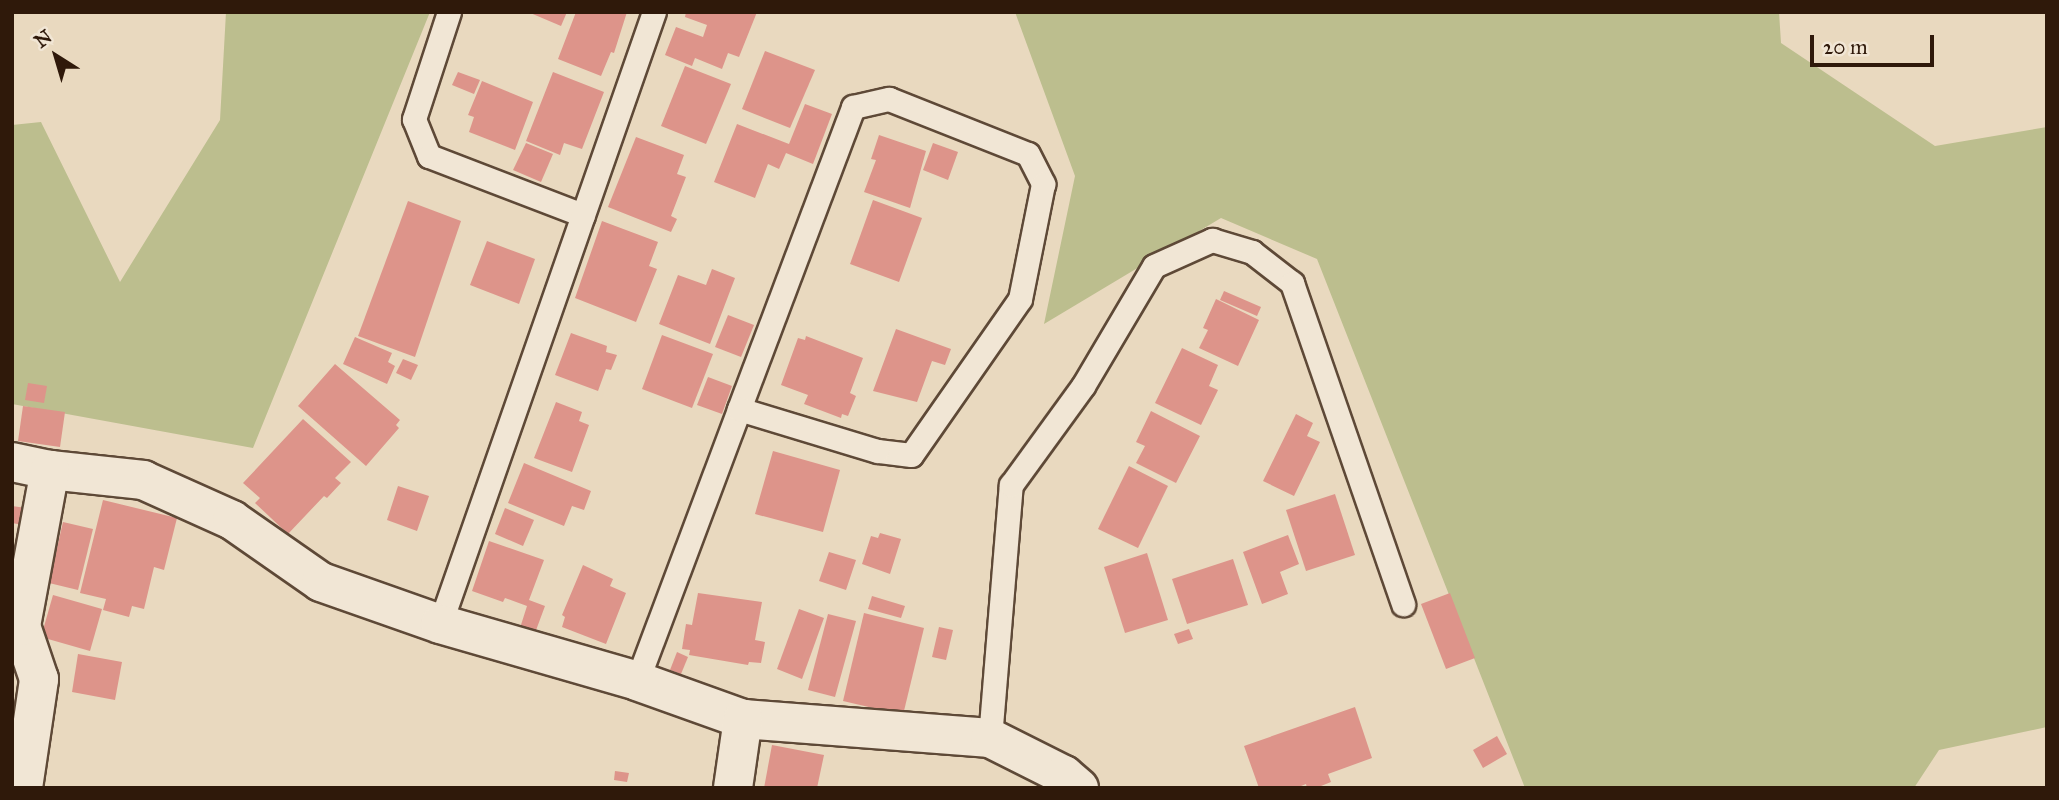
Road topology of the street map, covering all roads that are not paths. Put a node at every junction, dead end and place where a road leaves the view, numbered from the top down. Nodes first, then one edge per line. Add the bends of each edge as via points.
1 (449, 12) edge
2 (654, 12) edge
3 (583, 215) junction
4 (739, 409) junction
5 (12, 462) edge
6 (50, 470) junction
7 (1404, 604) dead end
8 (440, 624) junction
9 (636, 681) junction
10 (743, 719) junction
11 (990, 738) junction
12 (23, 788) edge
13 (733, 788) edge
14 (1079, 788) edge

1 - 3 lane via 414,119 429,156
2 - 3 lane
3 - 8 lane
4 - 4 lane via 853,107 889,99 1028,154 1043,184 1020,299 911,455 877,452
4 - 9 lane
5 - 6 street
6 - 8 street via 142,480 232,520 321,582
6 - 12 street via 22,626 39,679
7 - 11 lane via 1292,283 1252,252 1212,240 1154,266 1083,386 1011,485
8 - 9 street
9 - 10 street
10 - 11 street
10 - 13 street
11 - 14 street via 1064,775

